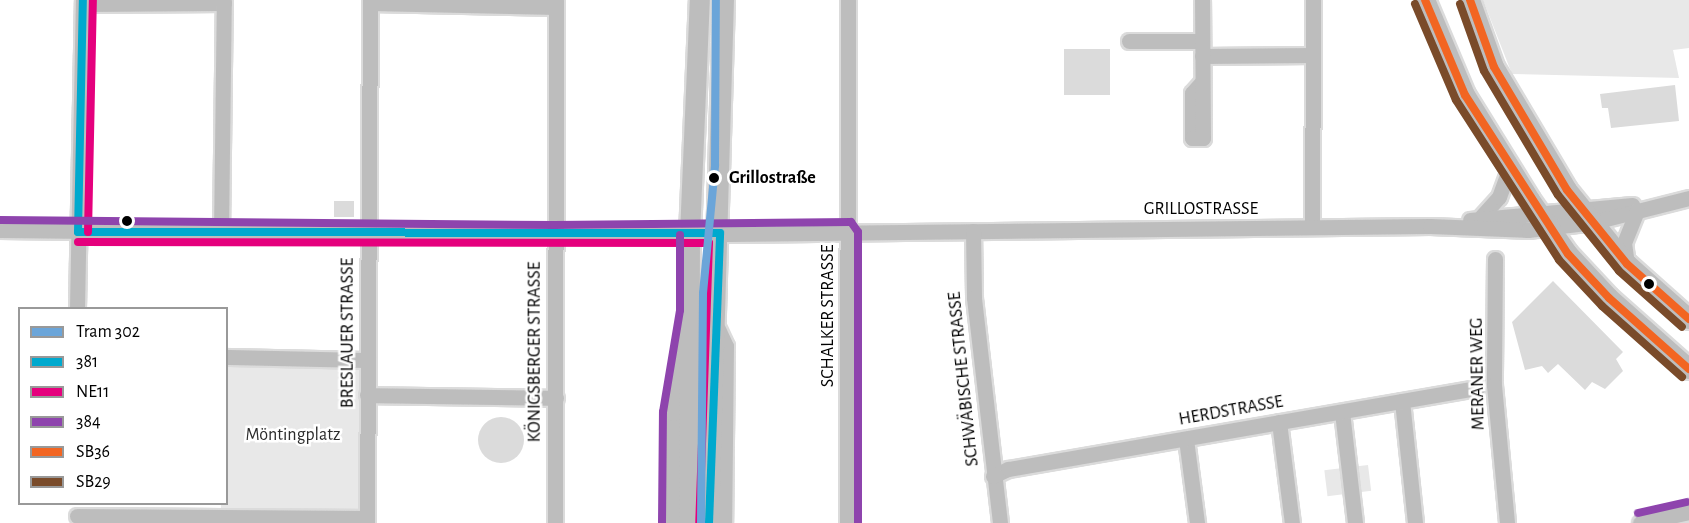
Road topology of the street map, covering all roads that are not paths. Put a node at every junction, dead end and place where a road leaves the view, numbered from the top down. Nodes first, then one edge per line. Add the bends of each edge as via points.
1 (700, 0) edge
2 (724, 0) edge
3 (848, 0) edge
4 (1202, 0) edge
5 (1313, 0) edge
6 (1425, 0) edge
7 (1470, 0) edge
8 (224, 1) edge
9 (370, 1) edge
10 (83, 2) edge
11 (556, 3) edge
12 (1129, 41) dead end
13 (1202, 49) junction
14 (1313, 55) junction
15 (1201, 83) dead end
16 (1509, 170) junction
17 (1683, 200) edge
18 (1637, 211) junction
19 (1588, 216) junction
20 (1480, 218) junction
21 (1546, 222) junction
22 (1430, 226) junction
23 (1312, 227) junction
24 (0, 230) edge
25 (973, 231) junction
26 (78, 232) junction
27 (847, 232) junction
28 (221, 233) junction
29 (368, 233) junction
30 (720, 233) junction
31 (690, 235) junction
32 (554, 236) junction
33 (1495, 259) dead end
34 (1627, 264) junction
35 (77, 307) edge
36 (691, 311) junction
37 (1689, 319) edge
38 (718, 329) junction
39 (228, 357) edge
40 (368, 360) junction
41 (1689, 369) edge
42 (1477, 388) dead end
43 (367, 395) junction
44 (556, 398) junction
45 (1402, 401) junction
46 (1342, 412) junction
47 (1279, 422) junction
48 (1186, 439) junction
49 (993, 476) junction
50 (214, 510) edge
51 (1689, 512) edge
52 (78, 514) edge
53 (367, 520) edge
54 (1504, 522) edge
55 (555, 523) edge
56 (672, 523) edge
57 (689, 523) edge
58 (710, 523) edge
59 (724, 523) edge
60 (847, 523) edge
61 (1000, 523) edge
62 (1197, 523) edge
63 (1292, 523) edge
64 (1355, 523) edge
65 (1415, 523) edge
66 (1640, 523) edge

1 - 31 main road
2 - 30 main road
3 - 27 street, SCHALKER STRASSE
4 - 13 street
5 - 14 street
6 - 16 main road via 1465,95
7 - 19 main road via 1494,66 1546,160
8 - 10 street
8 - 28 street
9 - 11 street
9 - 29 street, BRESLAUER STRASSE
10 - 26 street
11 - 32 street, KÖNIGSBERGER STRASSE
12 - 13 street
13 - 14 street
13 - 15 street
14 - 23 street
16 - 20 street via 1499,197
16 - 21 main road
17 - 18 street, GRILLOSTRASSE
17 - 19 street, GRILLOSTRASSE
18 - 19 street, GRILLOSTRASSE
18 - 34 street via 1624,243
19 - 21 street, GRILLOSTRASSE
19 - 34 main road
20 - 21 street, GRILLOSTRASSE
20 - 22 street, GRILLOSTRASSE
21 - 22 street, GRILLOSTRASSE
21 - 41 main road via 1609,298
22 - 23 street, GRILLOSTRASSE
23 - 25 street, GRILLOSTRASSE
24 - 26 street, GRILLOSTRASSE
25 - 27 street, GRILLOSTRASSE
25 - 49 street, SCHWÄBISCHE STRASSE via 974,298
26 - 28 street, GRILLOSTRASSE
26 - 35 street
27 - 30 street, GRILLOSTRASSE
27 - 60 street, SCHALKER STRASSE
28 - 29 street, GRILLOSTRASSE
29 - 32 street, GRILLOSTRASSE
29 - 40 street, BRESLAUER STRASSE
30 - 31 street, GRILLOSTRASSE
30 - 38 main road
31 - 32 street, GRILLOSTRASSE
31 - 36 main road
32 - 44 street, KÖNIGSBERGER STRASSE
33 - 54 street, MERANER WEG via 1494,385
34 - 37 main road
36 - 56 street via 673,413
36 - 57 main road
38 - 58 main road via 711,392
38 - 59 street via 726,346
39 - 40 street
40 - 43 street, BRESLAUER STRASSE
42 - 45 street, HERDSTRASSE
43 - 44 street
43 - 53 street, BRESLAUER STRASSE
44 - 55 street, KÖNIGSBERGER STRASSE
45 - 46 street, HERDSTRASSE
45 - 65 street
46 - 47 street, HERDSTRASSE
46 - 64 street
47 - 48 street, HERDSTRASSE
47 - 63 street
48 - 49 street, HERDSTRASSE via 1008,469
48 - 62 street
49 - 61 street, SCHWÄBISCHE STRASSE
50 - 52 street
50 - 53 street
51 - 66 street

